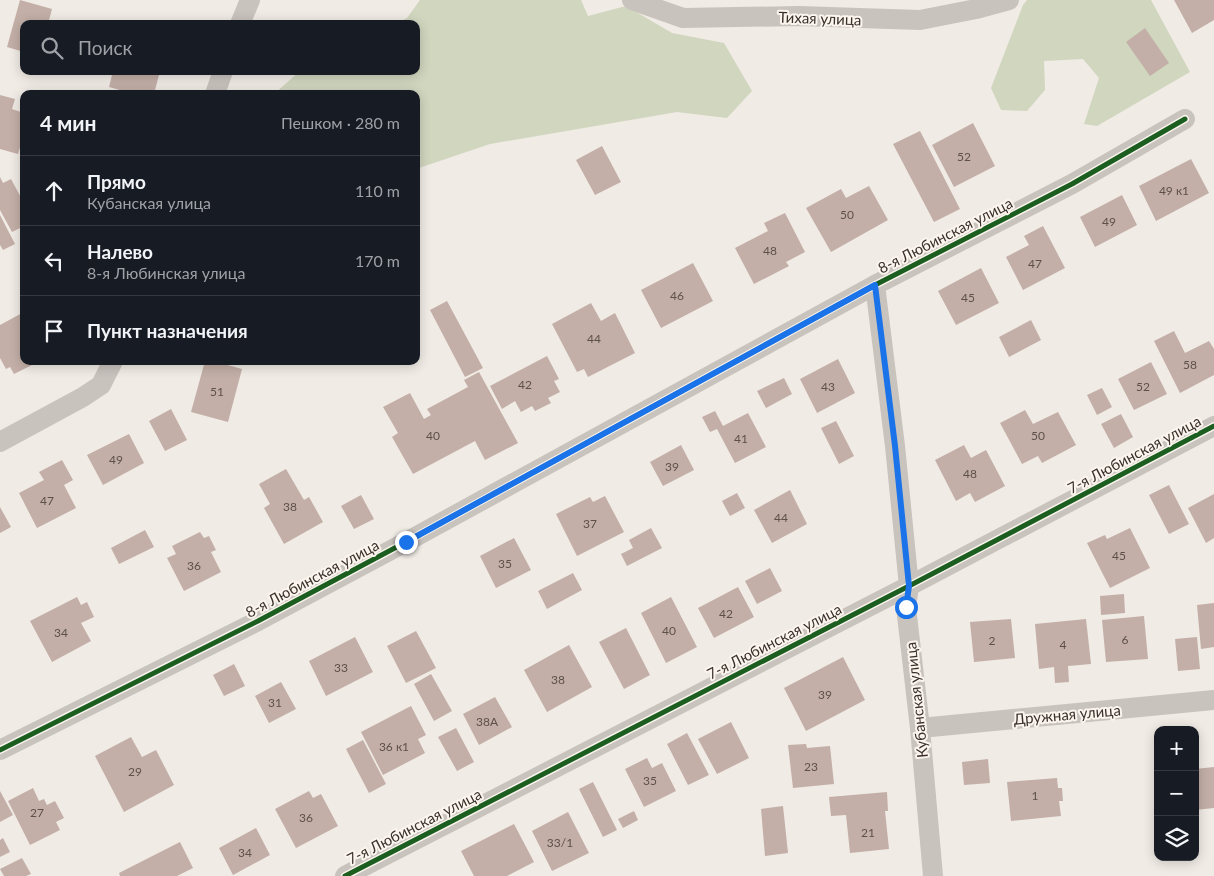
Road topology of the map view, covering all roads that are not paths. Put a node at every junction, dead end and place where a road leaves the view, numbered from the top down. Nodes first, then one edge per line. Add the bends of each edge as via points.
1 (250, 0) edge
2 (632, 0) edge
3 (1009, 0) edge
4 (242, 20) edge
5 (222, 75) edge
6 (216, 90) edge
7 (1186, 119) dead end
8 (875, 285) junction
9 (112, 365) edge
10 (1214, 426) edge
11 (0, 442) edge
12 (909, 586) junction
13 (1214, 700) edge
14 (920, 728) junction
15 (0, 750) edge
16 (345, 876) edge
17 (933, 876) edge

1 - 4 street
2 - 3 street, Тихая улица via 683,18 799,16 920,20
5 - 6 street
7 - 8 street, 8-я Любинская улица via 1072,184
8 - 12 street, Кубанская улица
8 - 15 street, 8-я Любинская улица via 372,561
9 - 11 street via 101,384 83,397
10 - 12 street, 7-я Любинская улица
12 - 14 street, Кубанская улица via 906,607
12 - 16 street, 7-я Любинская улица
13 - 14 street, Дружная улица
14 - 17 street, Кубанская улица

